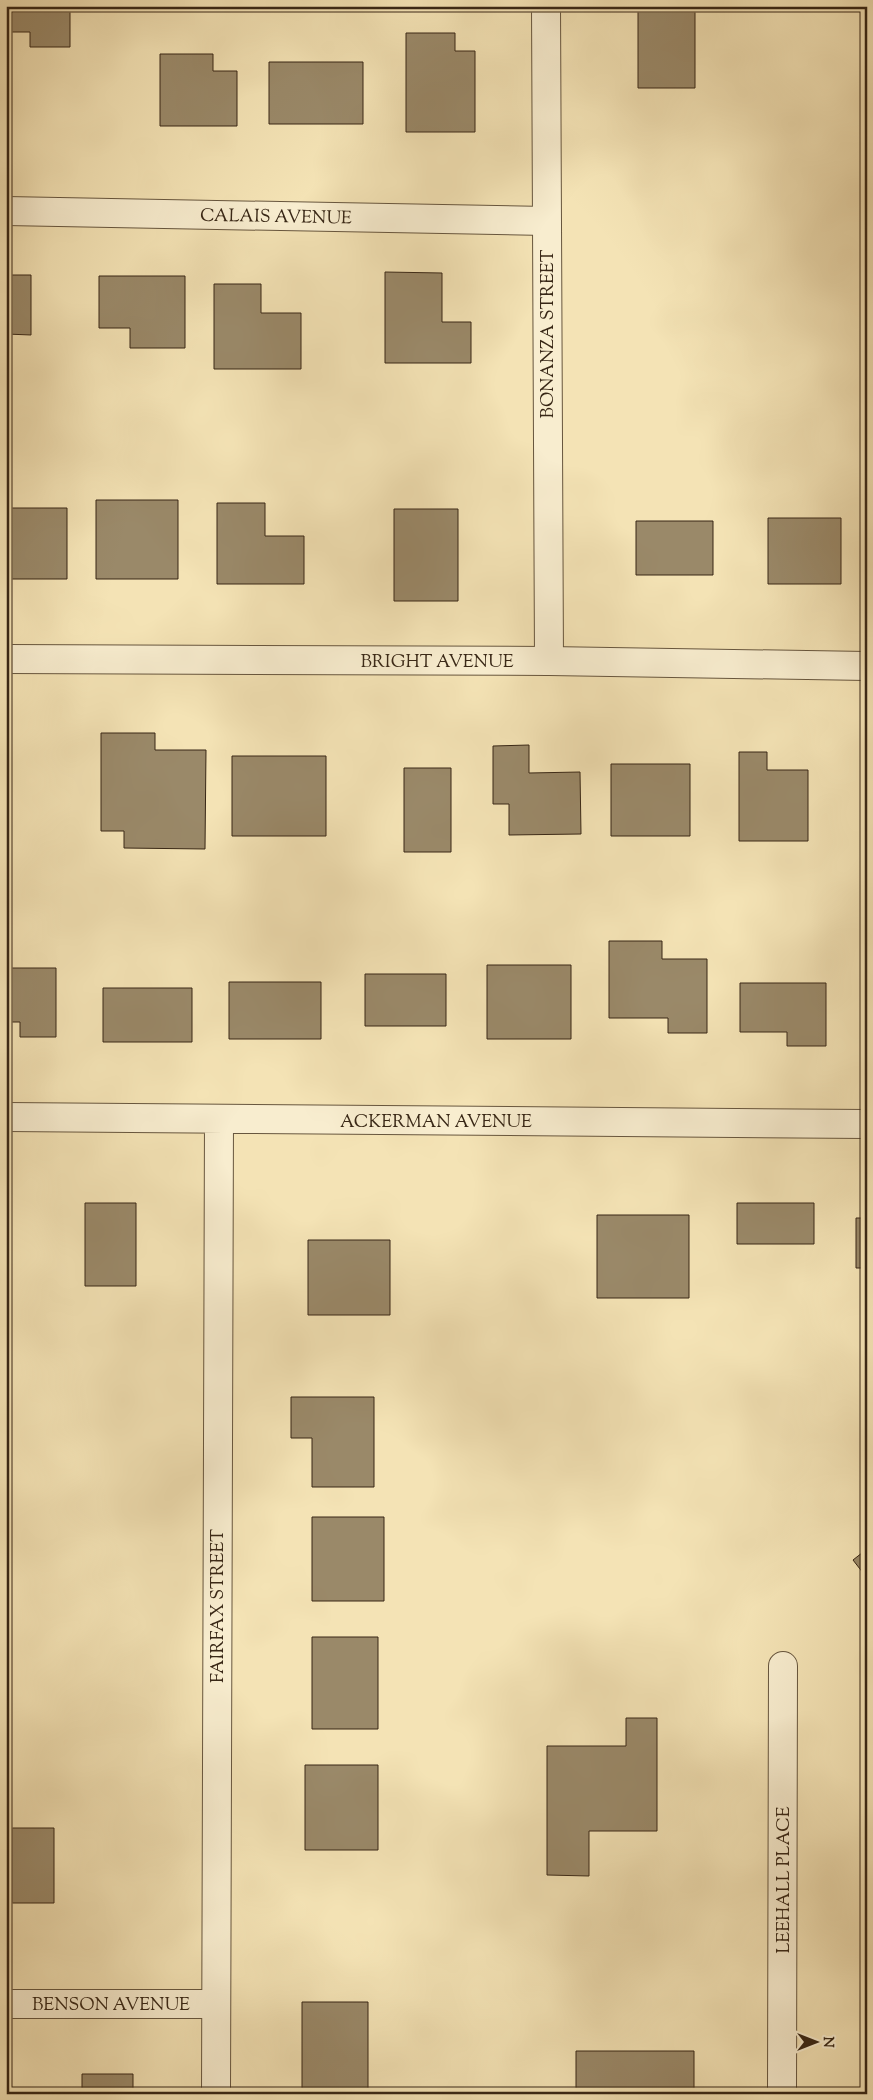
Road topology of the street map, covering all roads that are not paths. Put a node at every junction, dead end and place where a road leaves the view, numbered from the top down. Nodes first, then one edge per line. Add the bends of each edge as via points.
1 (546, 6) edge
2 (6, 212) edge
3 (546, 221) junction
4 (6, 659) edge
5 (549, 661) junction
6 (867, 666) edge
7 (6, 1117) edge
8 (219, 1119) junction
9 (867, 1124) edge
10 (783, 1666) dead end
11 (6, 2004) edge
12 (216, 2004) junction
13 (216, 2094) edge
14 (782, 2094) edge

1 - 3 street, BONANZA STREET
2 - 3 street, CALAIS AVENUE
3 - 5 street, BONANZA STREET
4 - 5 street, BRIGHT AVENUE
5 - 6 street, BRIGHT AVENUE
7 - 8 street, ACKERMAN AVENUE
8 - 9 street, ACKERMAN AVENUE
8 - 12 street, FAIRFAX STREET
10 - 14 street, LEEHALL PLACE
11 - 12 street, BENSON AVENUE
12 - 13 street, FAIRFAX STREET

